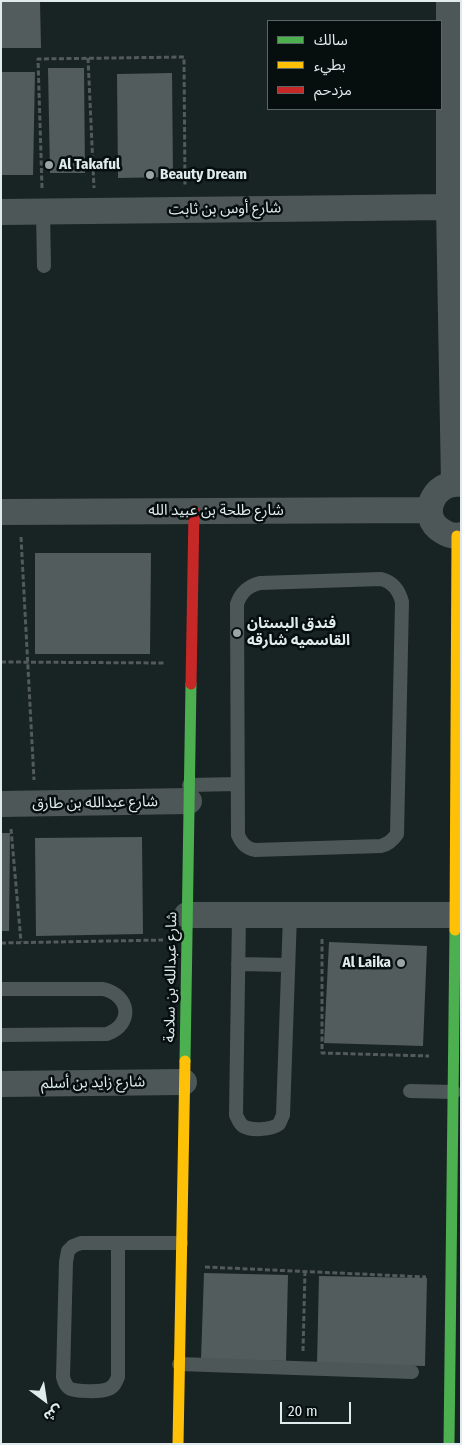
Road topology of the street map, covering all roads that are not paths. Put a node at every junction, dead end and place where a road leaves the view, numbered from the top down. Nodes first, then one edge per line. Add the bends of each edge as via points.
1 (450, 17) edge
2 (445, 95) edge
3 (450, 207) junction
4 (43, 211) junction
5 (1, 212) edge
6 (44, 266) dead end
7 (457, 484) edge
8 (430, 510) junction
9 (194, 511) junction
10 (11, 512) edge
11 (459, 536) edge
12 (238, 784) junction
13 (189, 793) junction
14 (5, 804) edge
15 (239, 915) junction
16 (290, 915) junction
17 (455, 915) junction
18 (187, 928) junction
19 (238, 964) junction
20 (288, 965) junction
21 (1, 989) edge
22 (1, 1034) edge
23 (184, 1082) junction
24 (1, 1084) edge
25 (410, 1090) dead end
26 (454, 1092) junction
27 (118, 1243) junction
28 (181, 1243) junction
29 (179, 1364) junction
30 (412, 1372) dead end
31 (178, 1444) edge
32 (449, 1444) edge

1 - 2 street
2 - 3 street
3 - 4 street, شارع أوس بن ثابت
3 - 7 street
4 - 5 street, شارع أوس بن ثابت
4 - 6 lane
7 - 8 street via 442,488 433,498
8 - 9 street, شارع طلحة بن عبيد الله
8 - 11 street via 438,529
9 - 10 street, شارع طلحة بن عبيد الله
9 - 13 street, شارع عبدالله بن سلامة
11 - 17 street
12 - 12 lane via 238,835 244,845 255,850 381,846 393,840 398,827 402,602 393,584 381,579 260,583 243,592 237,604
12 - 13 lane
13 - 14 street, شارع عبدالله بن طارق
13 - 18 street, شارع عبدالله بن سلامة
15 - 16 street
15 - 18 street
15 - 19 lane
16 - 17 street
16 - 20 lane
17 - 26 street
18 - 23 street, شارع عبدالله بن سلامة
19 - 20 lane
19 - 20 lane via 236,1115 247,1128 268,1129 279,1124 283,1115
21 - 22 lane via 102,989 118,995 125,1009 121,1025 107,1034
23 - 24 street, شارع زايد بن أسلم
23 - 28 street, شارع عبدالله بن سلامة
25 - 26 lane
26 - 32 street
27 - 27 lane via 81,1243 73,1246 66,1256 63,1377 73,1390 108,1390 118,1377
27 - 28 lane
28 - 29 street, شارع عبدالله بن سلامة
29 - 30 lane
29 - 31 street, شارع عبدالله بن سلامة

